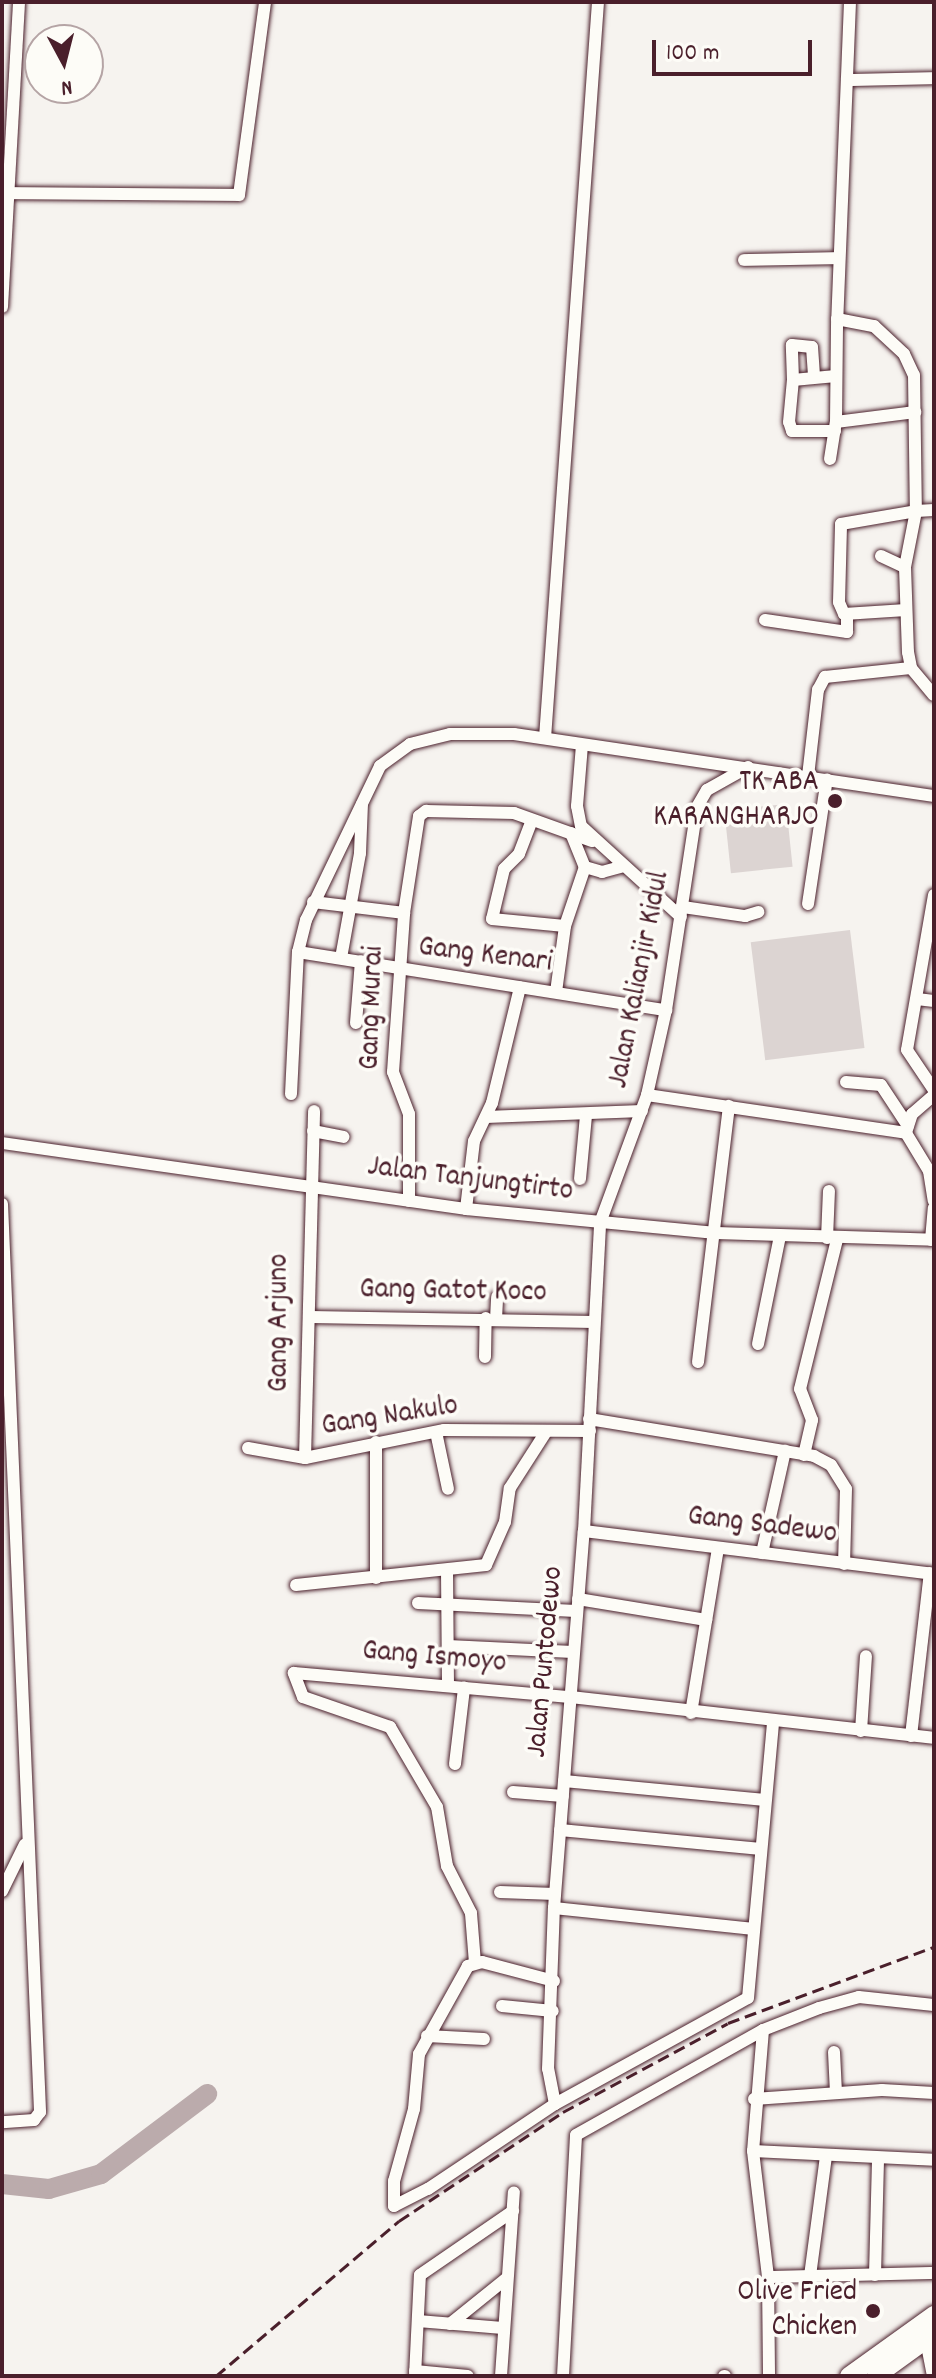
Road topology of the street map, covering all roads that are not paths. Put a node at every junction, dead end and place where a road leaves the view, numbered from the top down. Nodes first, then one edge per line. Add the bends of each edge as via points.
1 (19, 2) edge
2 (265, 2) edge
3 (598, 2) edge
4 (850, 2) edge
5 (934, 78) edge
6 (847, 80) junction
7 (5, 193) edge
8 (837, 258) junction
9 (744, 260) dead end
10 (2, 307) edge
11 (837, 319) junction
12 (836, 376) junction
13 (814, 377) junction
14 (793, 380) junction
15 (915, 412) junction
16 (835, 426) junction
17 (830, 459) dead end
18 (934, 510) edge
19 (916, 511) junction
20 (881, 556) dead end
21 (905, 567) junction
22 (906, 610) junction
23 (847, 618) junction
24 (765, 620) dead end
25 (911, 668) junction
26 (934, 695) edge
27 (545, 738) junction
28 (582, 745) junction
29 (748, 767) junction
30 (808, 776) junction
31 (827, 779) junction
32 (934, 796) edge
33 (362, 801) junction
34 (532, 820) junction
35 (571, 833) junction
36 (592, 841) junction
37 (585, 867) junction
38 (621, 867) junction
39 (934, 895) edge
40 (313, 902) junction
41 (808, 904) dead end
42 (348, 906) junction
43 (682, 912) junction
44 (758, 912) dead end
45 (404, 913) junction
46 (565, 926) junction
47 (298, 952) junction
48 (341, 958) junction
49 (361, 961) junction
50 (929, 971) edge
51 (400, 972) junction
52 (520, 987) junction
53 (556, 992) junction
54 (917, 999) junction
55 (934, 1001) edge
56 (666, 1010) junction
57 (356, 1023) dead end
58 (846, 1082) dead end
59 (934, 1092) edge
60 (291, 1094) dead end
61 (647, 1095) junction
62 (729, 1106) junction
63 (314, 1111) dead end
64 (642, 1111) junction
65 (586, 1115) junction
66 (486, 1117) junction
67 (907, 1129) junction
68 (313, 1131) junction
69 (343, 1137) dead end
70 (2, 1143) edge
71 (580, 1179) dead end
72 (310, 1187) junction
73 (829, 1191) dead end
74 (409, 1201) junction
75 (934, 1201) edge
76 (2, 1204) edge
77 (934, 1208) edge
78 (466, 1209) junction
79 (600, 1223) junction
80 (716, 1233) junction
81 (780, 1236) junction
82 (832, 1238) junction
83 (933, 1240) edge
84 (497, 1297) dead end
85 (311, 1317) junction
86 (491, 1319) junction
87 (594, 1322) junction
88 (758, 1344) dead end
89 (485, 1357) dead end
90 (698, 1362) dead end
91 (589, 1425) junction
92 (436, 1432) junction
93 (546, 1432) junction
94 (376, 1442) junction
95 (248, 1448) dead end
96 (785, 1451) junction
97 (804, 1455) junction
98 (305, 1458) junction
99 (448, 1489) dead end
100 (584, 1531) junction
101 (718, 1548) junction
102 (762, 1553) junction
103 (844, 1564) junction
104 (447, 1571) junction
105 (932, 1573) edge
106 (376, 1578) junction
107 (296, 1585) dead end
108 (447, 1602) junction
109 (418, 1603) dead end
110 (577, 1605) junction
111 (706, 1620) junction
112 (448, 1646) junction
113 (573, 1652) junction
114 (866, 1656) dead end
115 (448, 1686) junction
116 (464, 1688) junction
117 (570, 1697) junction
118 (691, 1713) junction
119 (773, 1723) junction
120 (861, 1731) junction
121 (911, 1736) junction
122 (934, 1738) edge
123 (455, 1764) dead end
124 (564, 1781) junction
125 (513, 1792) dead end
126 (563, 1796) junction
127 (765, 1800) junction
128 (560, 1830) junction
129 (28, 1836) junction
130 (761, 1849) junction
131 (2, 1891) edge
132 (500, 1892) dead end
133 (555, 1894) junction
134 (554, 1908) junction
135 (754, 1929) junction
136 (475, 1963) junction
137 (554, 1981) junction
138 (934, 2005) edge
139 (502, 2006) dead end
140 (553, 2011) junction
141 (763, 2030) junction
142 (427, 2036) junction
143 (484, 2039) dead end
144 (834, 2052) dead end
145 (836, 2093) junction
146 (934, 2093) edge
147 (754, 2099) junction
148 (555, 2104) junction
149 (2, 2122) edge
150 (753, 2151) junction
151 (826, 2156) junction
152 (878, 2159) junction
153 (934, 2160) edge
154 (514, 2192) dead end
155 (513, 2211) junction
156 (934, 2273) edge
157 (875, 2275) junction
158 (810, 2276) junction
159 (768, 2277) junction
160 (507, 2278) junction
161 (934, 2315) edge
162 (418, 2321) junction
163 (450, 2324) junction
164 (503, 2328) junction
165 (930, 2337) edge
166 (415, 2374) edge
167 (468, 2376) edge
168 (501, 2376) edge
169 (563, 2376) edge
170 (769, 2376) edge
171 (849, 2376) edge
172 (876, 2376) edge
173 (933, 2376) edge

1 - 7 street
2 - 7 street via 239,195
3 - 27 street
4 - 6 street
5 - 6 street
6 - 8 street
7 - 10 street
8 - 9 street
8 - 11 street
11 - 12 street
11 - 15 street via 874,326 893,340 914,375
12 - 13 street
12 - 16 street
13 - 14 street
13 - 14 street via 812,347 792,345
14 - 16 street via 789,430
15 - 16 street
15 - 19 street
16 - 17 street
18 - 19 street
19 - 21 street
19 - 23 street via 838,526 839,602
20 - 21 street
21 - 22 street
22 - 23 street
22 - 25 street
23 - 24 street via 847,632
25 - 26 street
25 - 30 street via 825,677 818,690
27 - 28 street
27 - 33 street via 472,733 410,744 380,766
28 - 29 street
28 - 36 street via 577,806 581,826
29 - 30 street
29 - 43 street, Jalan Kalianjir Kidul via 701,797
30 - 31 street
31 - 32 street
31 - 41 street
33 - 40 street
33 - 42 street via 360,853
34 - 35 street
34 - 45 street, Gang Murai via 496,810 419,816
34 - 46 street via 519,854 504,869 492,919
35 - 36 street
35 - 37 street
36 - 38 street
37 - 38 street via 602,872
37 - 46 street
38 - 43 street
39 - 50 street
40 - 42 street
40 - 47 street
42 - 45 street
42 - 48 street
43 - 44 street
43 - 56 street, Jalan Kalianjir Kidul
45 - 51 street, Gang Murai
46 - 53 street
47 - 48 street, Gang Kenari
47 - 60 street
48 - 49 street, Gang Kenari
49 - 51 street, Gang Kenari
49 - 57 street
50 - 54 street
51 - 52 street, Gang Kenari
51 - 74 street, Gang Murai via 393,1072 409,1114
52 - 53 street, Gang Kenari
52 - 66 street
53 - 56 street, Gang Kenari
54 - 55 street
54 - 59 street via 907,1050
56 - 61 street, Jalan Kalianjir Kidul
58 - 67 street via 881,1085
59 - 67 street via 912,1114
61 - 62 street
61 - 64 street, Jalan Kalianjir Kidul
62 - 67 street
62 - 80 street
63 - 68 street, Gang Arjuno
64 - 65 street
64 - 79 street, Jalan Kalianjir Kidul
65 - 66 street
65 - 71 street
66 - 78 street via 474,1141
67 - 75 street via 929,1171
68 - 69 street
68 - 72 street, Gang Arjuno
70 - 72 street, Jalan Tanjungtirto
72 - 74 street, Jalan Tanjungtirto
72 - 85 street, Gang Arjuno
73 - 82 street
74 - 78 street, Jalan Tanjungtirto
76 - 129 street
77 - 83 street
78 - 79 street, Jalan Tanjungtirto
79 - 80 street, Jalan Tanjungtirto
79 - 87 street, Jalan Puntodewo
80 - 81 street, Jalan Tanjungtirto
80 - 90 street
81 - 82 street, Jalan Tanjungtirto
81 - 88 street
82 - 83 street, Jalan Tanjungtirto
82 - 97 street via 800,1389 812,1420
84 - 86 street
85 - 86 street, Gang Gatot Koco
85 - 98 street, Gang Arjuno
86 - 87 street, Gang Gatot Koco
86 - 89 street
87 - 91 street, Jalan Puntodewo
91 - 93 street, Gang Nakulo
91 - 96 street, Gang Nakulo
91 - 100 street, Jalan Puntodewo
92 - 93 street, Gang Nakulo
92 - 94 street, Gang Nakulo
92 - 99 street
93 - 104 street via 510,1488 490,1561
94 - 98 street, Gang Nakulo
94 - 106 street
95 - 98 street, Gang Nakulo
96 - 97 street, Gang Nakulo
96 - 102 street
97 - 103 street, Gang Nakulo via 831,1465 846,1489
100 - 101 street, Gang Sadewo
100 - 110 street, Jalan Puntodewo
101 - 102 street, Gang Sadewo
101 - 111 street
102 - 103 street, Gang Sadewo
103 - 105 street, Gang Sadewo
104 - 106 street
104 - 108 street
105 - 121 street
106 - 107 street
108 - 109 street
108 - 110 street
108 - 112 street
110 - 111 street
110 - 113 street, Jalan Puntodewo
111 - 118 street
112 - 113 street
112 - 115 street
113 - 117 street, Jalan Puntodewo
114 - 120 street
115 - 116 street, Gang Ismoyo
115 - 136 street, Gang Ismoyo via 294,1673 303,1697 390,1727 437,1807 447,1866 471,1913
116 - 117 street, Gang Ismoyo
116 - 123 street
117 - 118 street, Gang Ismoyo
117 - 124 street, Jalan Puntodewo
118 - 119 street, Gang Ismoyo
119 - 120 street, Gang Ismoyo
119 - 127 street
120 - 121 street, Gang Ismoyo
121 - 122 street, Gang Ismoyo
124 - 126 street, Jalan Puntodewo
124 - 127 street
125 - 126 street
126 - 128 street, Jalan Puntodewo
127 - 130 street
128 - 130 street
128 - 133 street, Jalan Puntodewo
129 - 131 street
129 - 149 street via 40,2112 34,2120
130 - 135 street
132 - 133 street
133 - 134 street, Jalan Puntodewo
134 - 135 street
134 - 137 street, Jalan Puntodewo
135 - 148 street via 748,1998
136 - 137 street
136 - 142 street
137 - 140 street, Jalan Puntodewo
138 - 141 street via 859,1997
139 - 140 street
140 - 148 street, Jalan Puntodewo via 548,2069
141 - 147 street
141 - 169 street via 576,2135
142 - 143 street
142 - 148 street via 394,2181 394,2206
144 - 145 street
145 - 146 street
145 - 147 street
147 - 150 street
150 - 151 street
150 - 159 street
151 - 152 street
151 - 158 street
152 - 153 street
152 - 157 street
154 - 155 street
155 - 160 street
155 - 162 street via 420,2275
156 - 157 street
157 - 158 street
158 - 159 street
159 - 170 street
160 - 163 street
160 - 164 street
161 - 171 highway
162 - 163 street
162 - 166 street
163 - 164 street
164 - 168 street
165 - 172 highway
165 - 173 street
166 - 167 street

